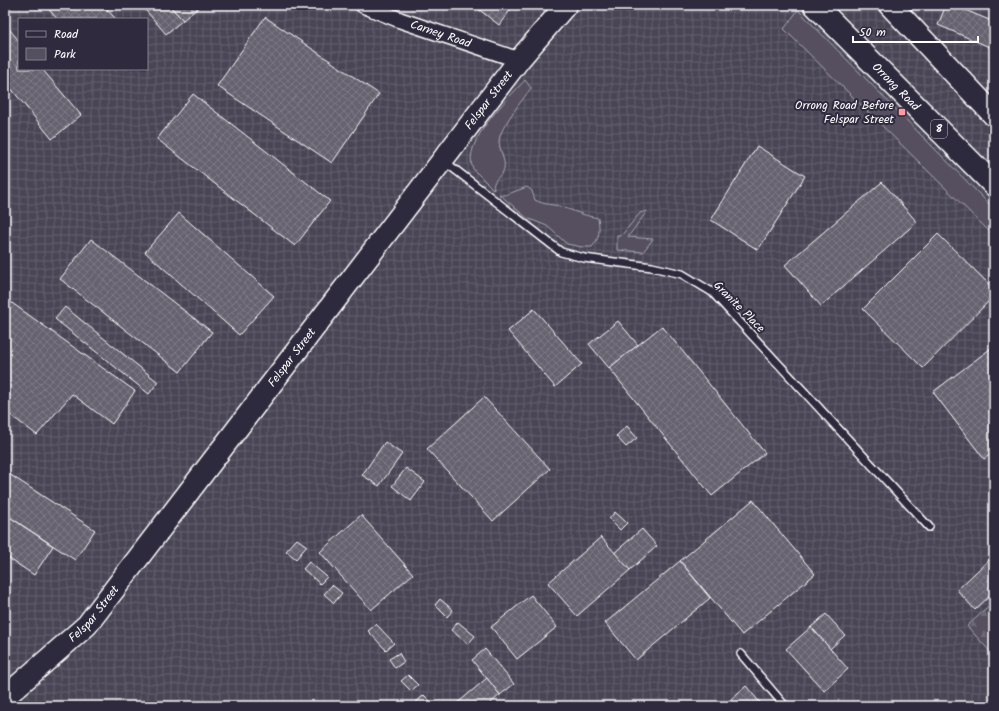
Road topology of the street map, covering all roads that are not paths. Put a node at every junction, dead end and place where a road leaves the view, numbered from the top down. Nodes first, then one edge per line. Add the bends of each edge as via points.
1 (363, 5) edge
2 (566, 5) edge
3 (815, 5) edge
4 (890, 5) edge
5 (519, 60) junction
6 (994, 115) edge
7 (443, 160) junction
8 (994, 185) edge
9 (929, 527) dead end
10 (741, 654) dead end
11 (5, 697) edge
12 (785, 706) edge

1 - 5 street, Carney Road
2 - 5 street, Felspar Street
3 - 8 highway, Orrong Road / 8
4 - 6 highway
5 - 7 street, Felspar Street
7 - 9 lane, Granite Place via 560,252 584,258 652,266 682,274 712,292
7 - 11 street, Felspar Street via 87,625
10 - 12 lane

